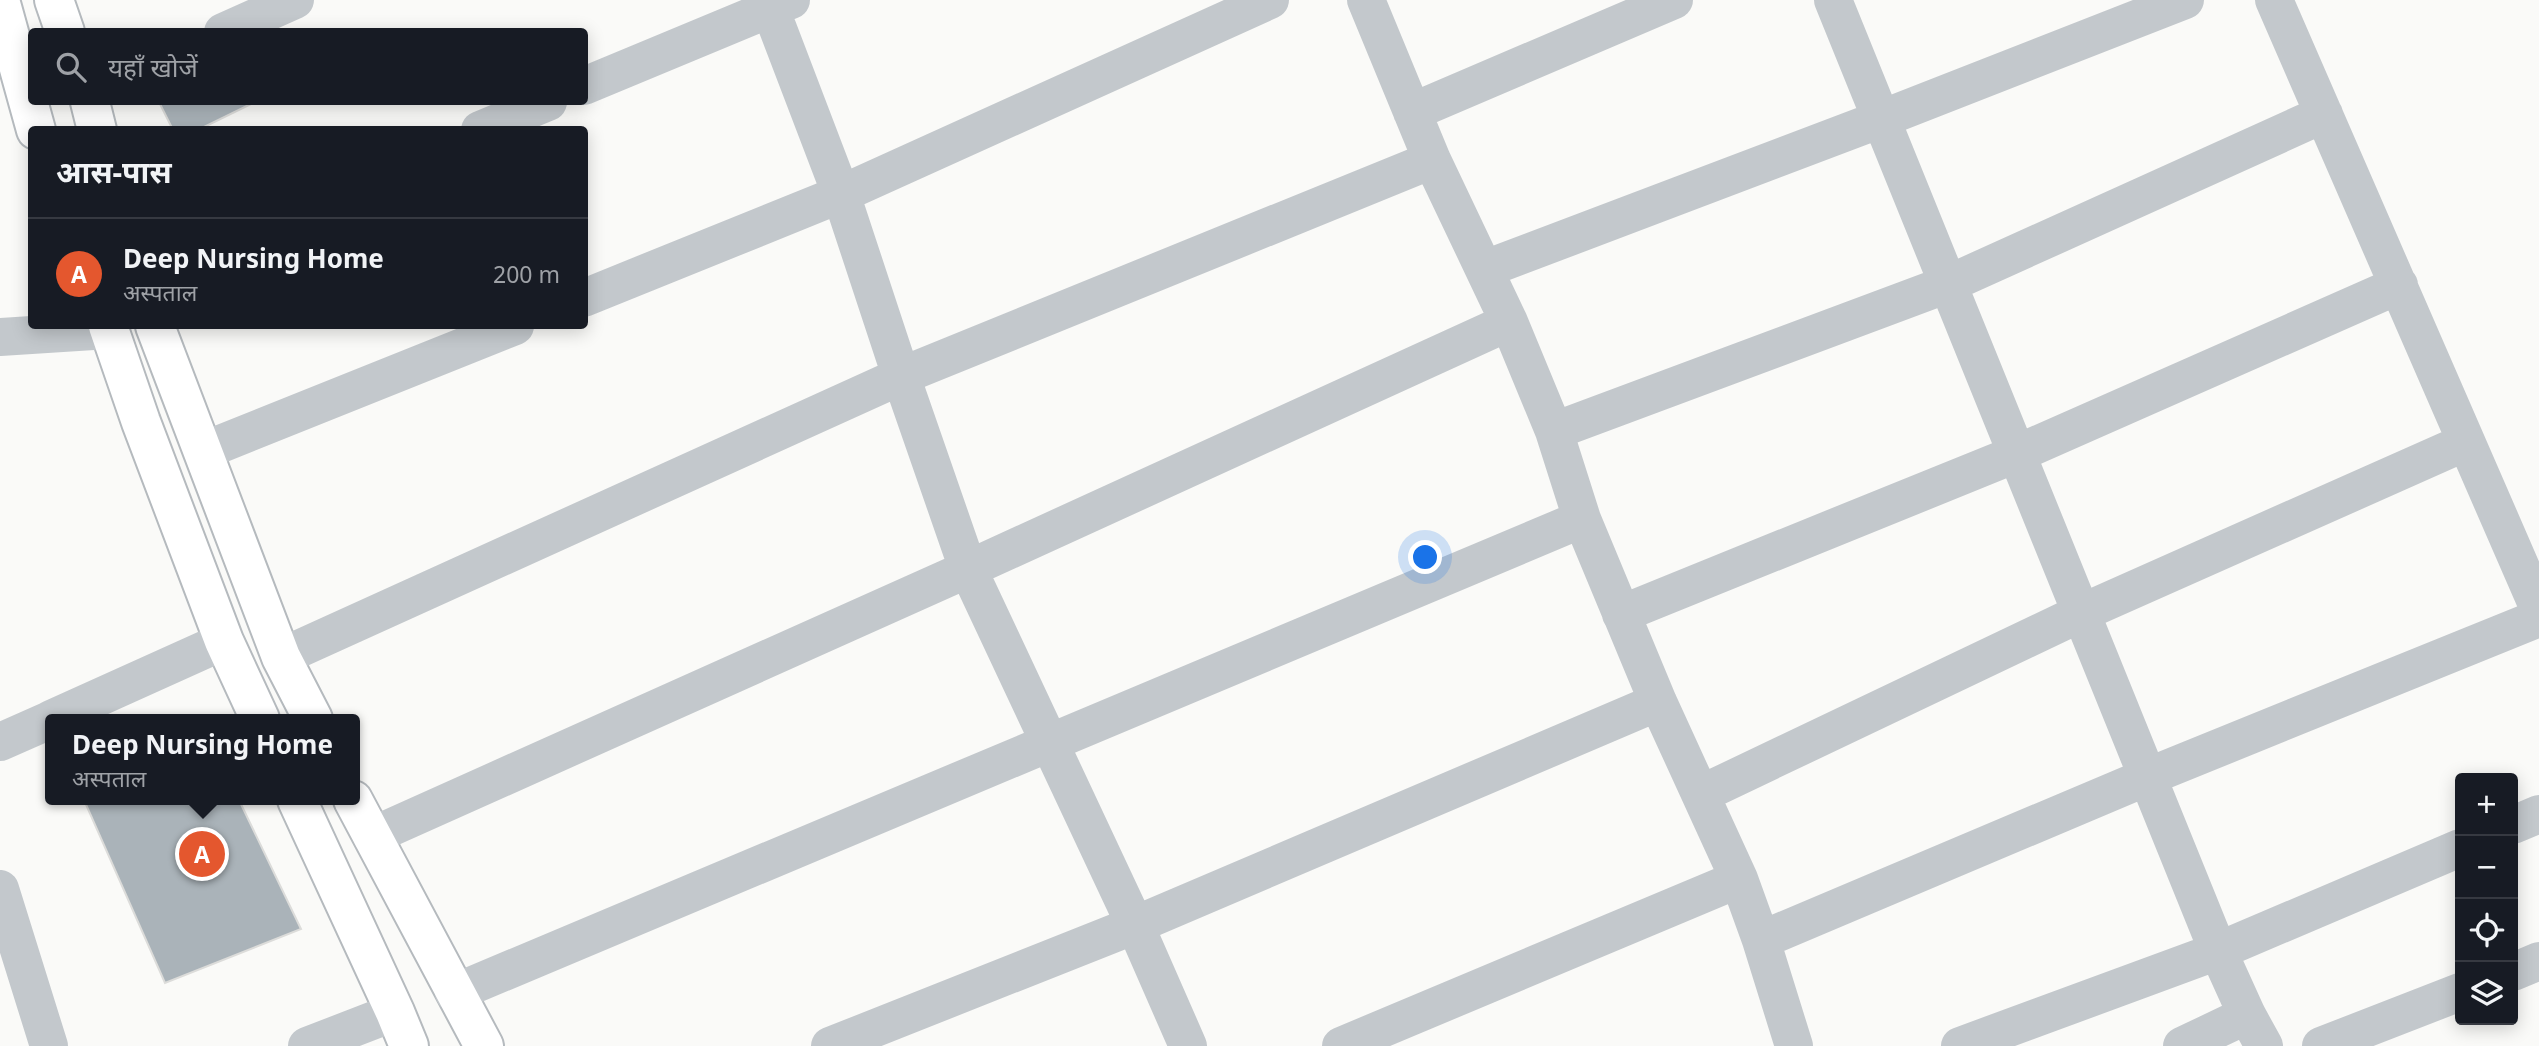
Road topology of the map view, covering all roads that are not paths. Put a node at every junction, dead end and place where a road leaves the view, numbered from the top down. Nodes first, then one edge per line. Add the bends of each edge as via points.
1 (295, 0) edge
2 (1270, 0) edge
3 (1366, 0) edge
4 (1674, 0) edge
5 (1833, 0) edge
6 (2185, 0) edge
7 (2274, 0) edge
8 (776, 3) edge
9 (3, 17) edge
10 (232, 28) edge
11 (588, 84) edge
12 (28, 103) edge
13 (29, 105) edge
14 (91, 105) edge
15 (541, 105) edge
16 (1412, 112) junction
17 (2324, 114) junction
18 (1881, 119) junction
19 (35, 126) edge
20 (96, 126) edge
21 (490, 126) edge
22 (1432, 160) junction
23 (841, 194) junction
24 (1485, 269) junction
25 (1948, 284) junction
26 (2399, 285) junction
27 (588, 296) edge
28 (1509, 322) junction
29 (97, 329) edge
30 (109, 329) edge
31 (156, 329) edge
32 (508, 329) edge
33 (0, 337) edge
34 (901, 376) junction
35 (1554, 431) junction
36 (2466, 442) junction
37 (204, 451) junction
38 (2016, 454) junction
39 (1581, 519) junction
40 (968, 569) junction
41 (2539, 609) edge
42 (2081, 613) junction
43 (1621, 614) junction
44 (2539, 618) edge
45 (223, 641) junction
46 (281, 657) junction
47 (1658, 702) junction
48 (63, 714) edge
49 (258, 714) edge
50 (310, 714) edge
51 (45, 722) edge
52 (0, 742) edge
53 (1048, 743) junction
54 (2147, 777) junction
55 (1701, 794) junction
56 (299, 805) edge
57 (356, 805) edge
58 (2539, 814) edge
59 (2518, 823) edge
60 (372, 836) junction
61 (2455, 850) edge
62 (1739, 879) junction
63 (0, 889) edge
64 (1135, 925) junction
65 (1762, 940) junction
66 (2218, 951) junction
67 (2539, 961) edge
68 (2518, 970) edge
69 (454, 993) junction
70 (2455, 994) edge
71 (402, 1029) edge
72 (2256, 1031) edge
73 (49, 1046) edge
74 (307, 1046) edge
75 (484, 1046) edge
76 (830, 1046) edge
77 (1188, 1046) edge
78 (1341, 1046) edge
79 (1794, 1046) edge
80 (1960, 1046) edge
81 (2182, 1046) edge
82 (2321, 1046) edge

1 - 10 street
2 - 23 street
3 - 16 street
4 - 16 street
5 - 18 street
6 - 18 street
7 - 17 street
8 - 11 street
8 - 23 street
9 - 12 main road
13 - 19 main road
14 - 20 main road
15 - 21 street
16 - 22 street
17 - 25 street
17 - 26 street
18 - 24 street
18 - 25 street
22 - 24 street
22 - 34 street
23 - 27 street
23 - 34 street
24 - 28 street
25 - 35 street
25 - 38 street
26 - 36 street
26 - 38 street
28 - 35 street
28 - 40 street
29 - 33 street
30 - 45 main road
31 - 37 main road
32 - 37 street
34 - 40 street
34 - 46 street
35 - 39 street
36 - 41 street
36 - 42 street
37 - 46 main road
38 - 42 street
38 - 43 street
39 - 43 street
39 - 53 street
40 - 53 street
40 - 60 street
42 - 54 street
42 - 55 street
43 - 47 street
44 - 54 street
45 - 48 street
45 - 49 main road
46 - 50 main road
47 - 55 street
47 - 64 street
51 - 52 street
53 - 64 street
53 - 69 street
54 - 65 street
54 - 66 street
55 - 62 street
56 - 71 main road
57 - 60 main road
58 - 59 street
60 - 69 main road
61 - 66 street
62 - 65 street
62 - 78 street
63 - 73 street
64 - 76 street
64 - 77 street
65 - 79 street
66 - 72 street
66 - 80 street
67 - 68 street
69 - 75 main road
70 - 82 street
71 - 74 street
72 - 81 street

